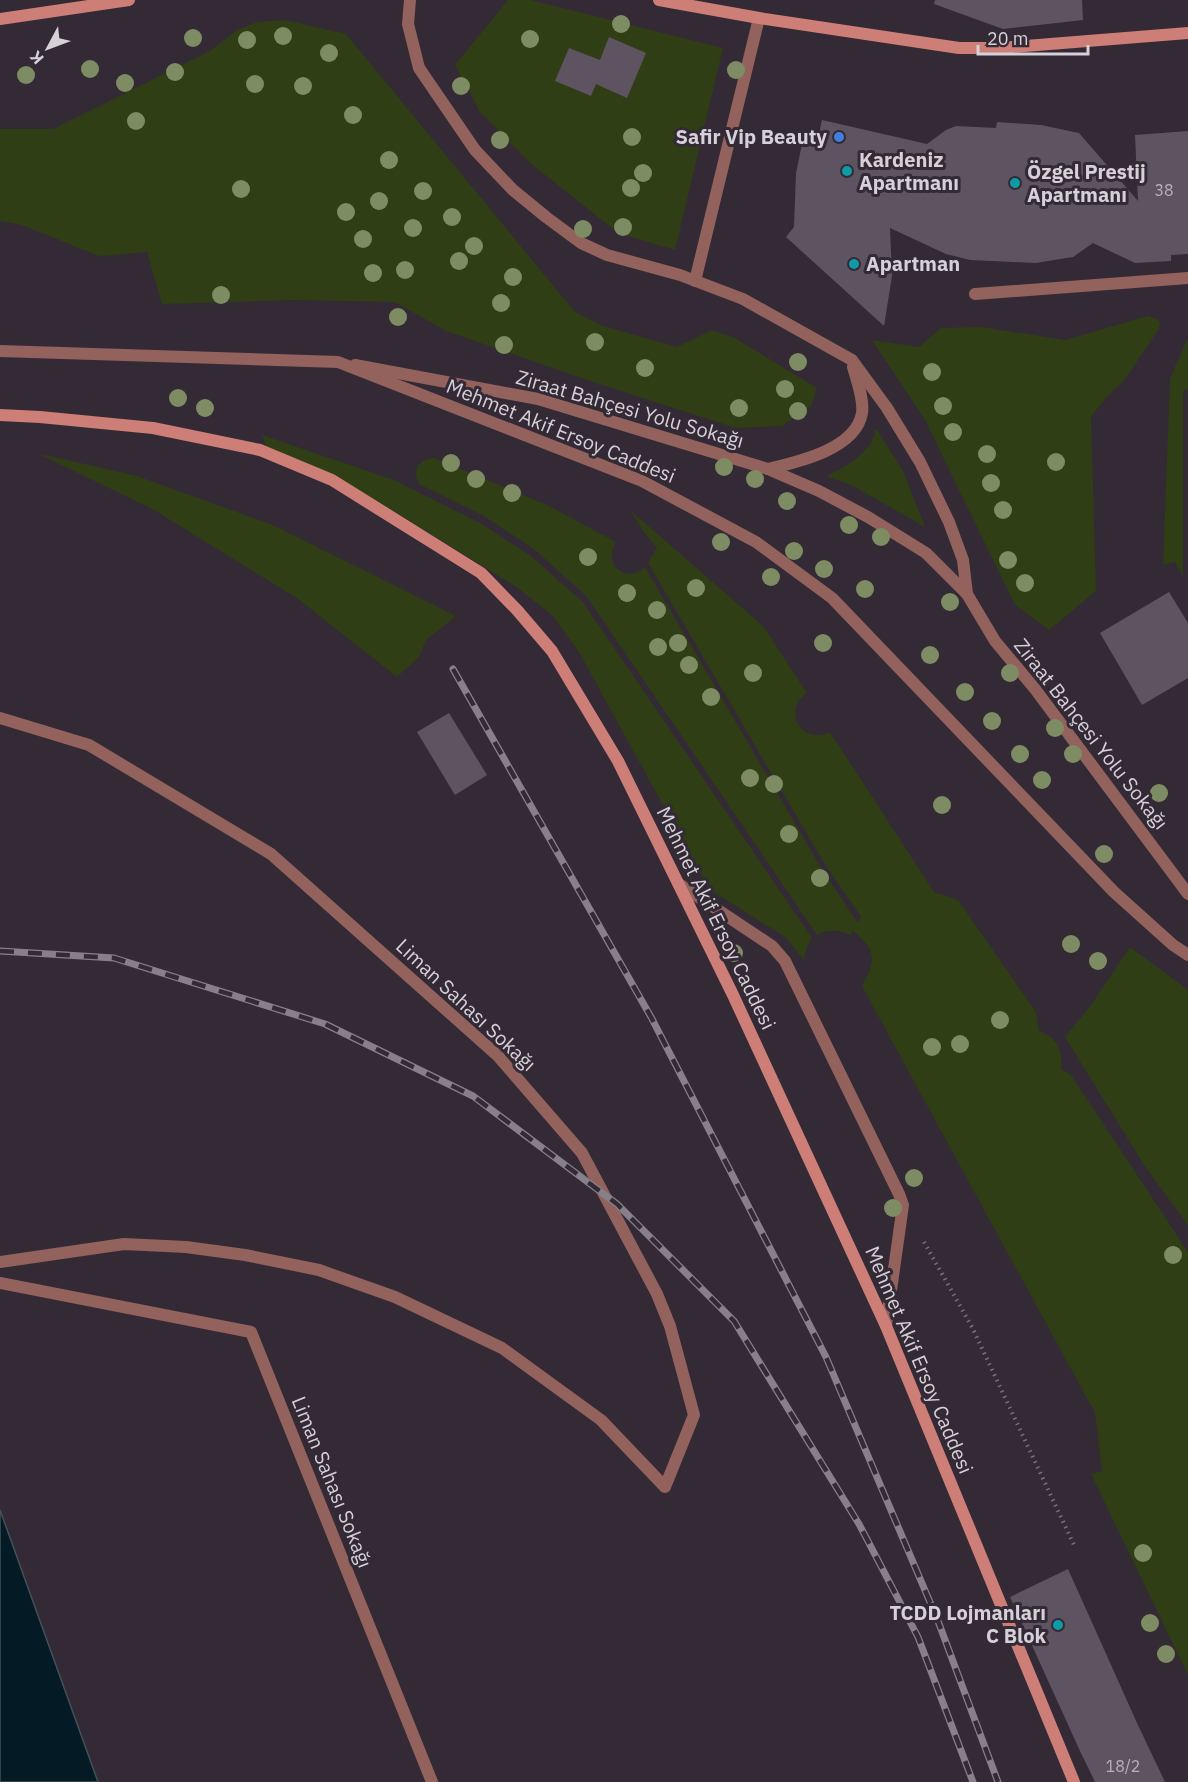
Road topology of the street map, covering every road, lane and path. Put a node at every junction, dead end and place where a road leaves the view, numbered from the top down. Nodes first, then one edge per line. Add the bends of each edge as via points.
1 (129, 0) edge
2 (410, 0) edge
3 (659, 0) edge
4 (759, 18) junction
5 (0, 19) edge
6 (1188, 33) edge
7 (1188, 278) edge
8 (695, 281) junction
9 (975, 294) dead end
10 (0, 351) edge
11 (852, 360) junction
12 (338, 362) junction
13 (0, 415) edge
14 (768, 469) junction
15 (967, 594) junction
16 (0, 718) edge
17 (679, 884) junction
18 (1188, 894) edge
19 (1188, 956) edge
20 (903, 1205) junction
21 (0, 1262) edge
22 (0, 1283) edge
23 (886, 1326) junction
24 (1074, 1545) dead end
25 (432, 1782) edge
26 (1074, 1782) edge

1 - 5 main road
2 - 8 street, Ziraat Bahçesi Yolu Sokağı via 408,24 419,68 475,150 513,190 581,243 607,255
3 - 4 main road
4 - 6 main road via 959,48
4 - 8 street
7 - 9 street
8 - 11 street, Ziraat Bahçesi Yolu Sokağı via 744,299
10 - 12 street, Mehmet Akif Ersoy Caddesi
11 - 14 street, Ziraat Bahçesi Yolu Sokağı via 863,411 857,427 828,450
11 - 15 street, Ziraat Bahçesi Yolu Sokağı via 920,462 963,560
12 - 14 street, Ziraat Bahçesi Yolu Sokağı via 538,399
12 - 19 street, Mehmet Akif Ersoy Caddesi via 642,481 756,542 832,598 1114,892
13 - 17 main road, Mehmet Akif Ersoy Caddesi via 153,428 260,450 333,480 482,573 552,651 618,761
14 - 15 street, Ziraat Bahçesi Yolu Sokağı via 868,517 926,554
15 - 18 street, Ziraat Bahçesi Yolu Sokağı via 995,641
16 - 21 street, Liman Sahası Sokağı via 89,745 270,854 498,1056 582,1153 661,1304 694,1415 665,1487 601,1420 502,1348 395,1297 319,1270 186,1247 124,1244
17 - 20 street via 772,946 785,961
17 - 23 main road, Mehmet Akif Ersoy Caddesi
20 - 23 street
20 - 24 path via 972,1327
22 - 25 street, Liman Sahası Sokağı via 251,1332
23 - 26 main road, Mehmet Akif Ersoy Caddesi

